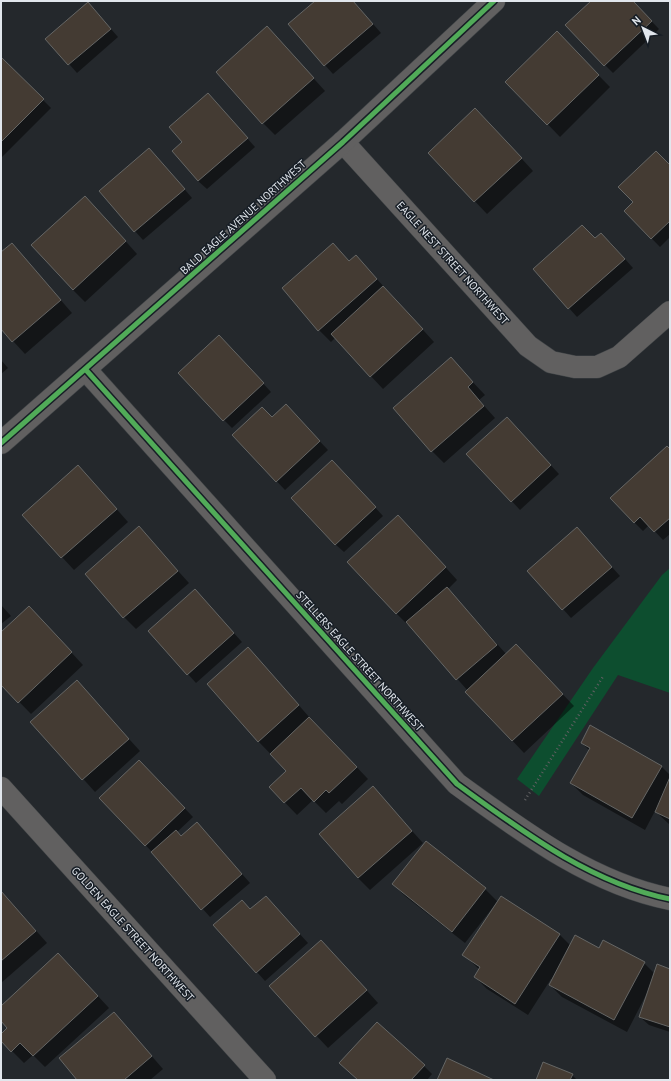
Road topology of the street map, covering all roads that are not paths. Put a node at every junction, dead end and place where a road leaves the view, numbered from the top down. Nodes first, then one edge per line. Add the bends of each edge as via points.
1 (494, 1) edge
2 (343, 142) junction
3 (670, 312) edge
4 (86, 370) junction
5 (1, 444) edge
6 (1, 788) edge
7 (670, 899) edge
8 (265, 1080) edge

1 - 2 street, BALD EAGLE AVENUE NORTHWEST
2 - 3 street, EAGLE NEST STREET NORTHWEST via 528,346 551,362 575,367 597,367 619,357
2 - 4 street, BALD EAGLE AVENUE NORTHWEST
4 - 5 street, BALD EAGLE AVENUE NORTHWEST
4 - 7 street, STELLERS EAGLE STREET NORTHWEST via 457,784 570,862 648,895
6 - 8 street, GOLDEN EAGLE STREET NORTHWEST

